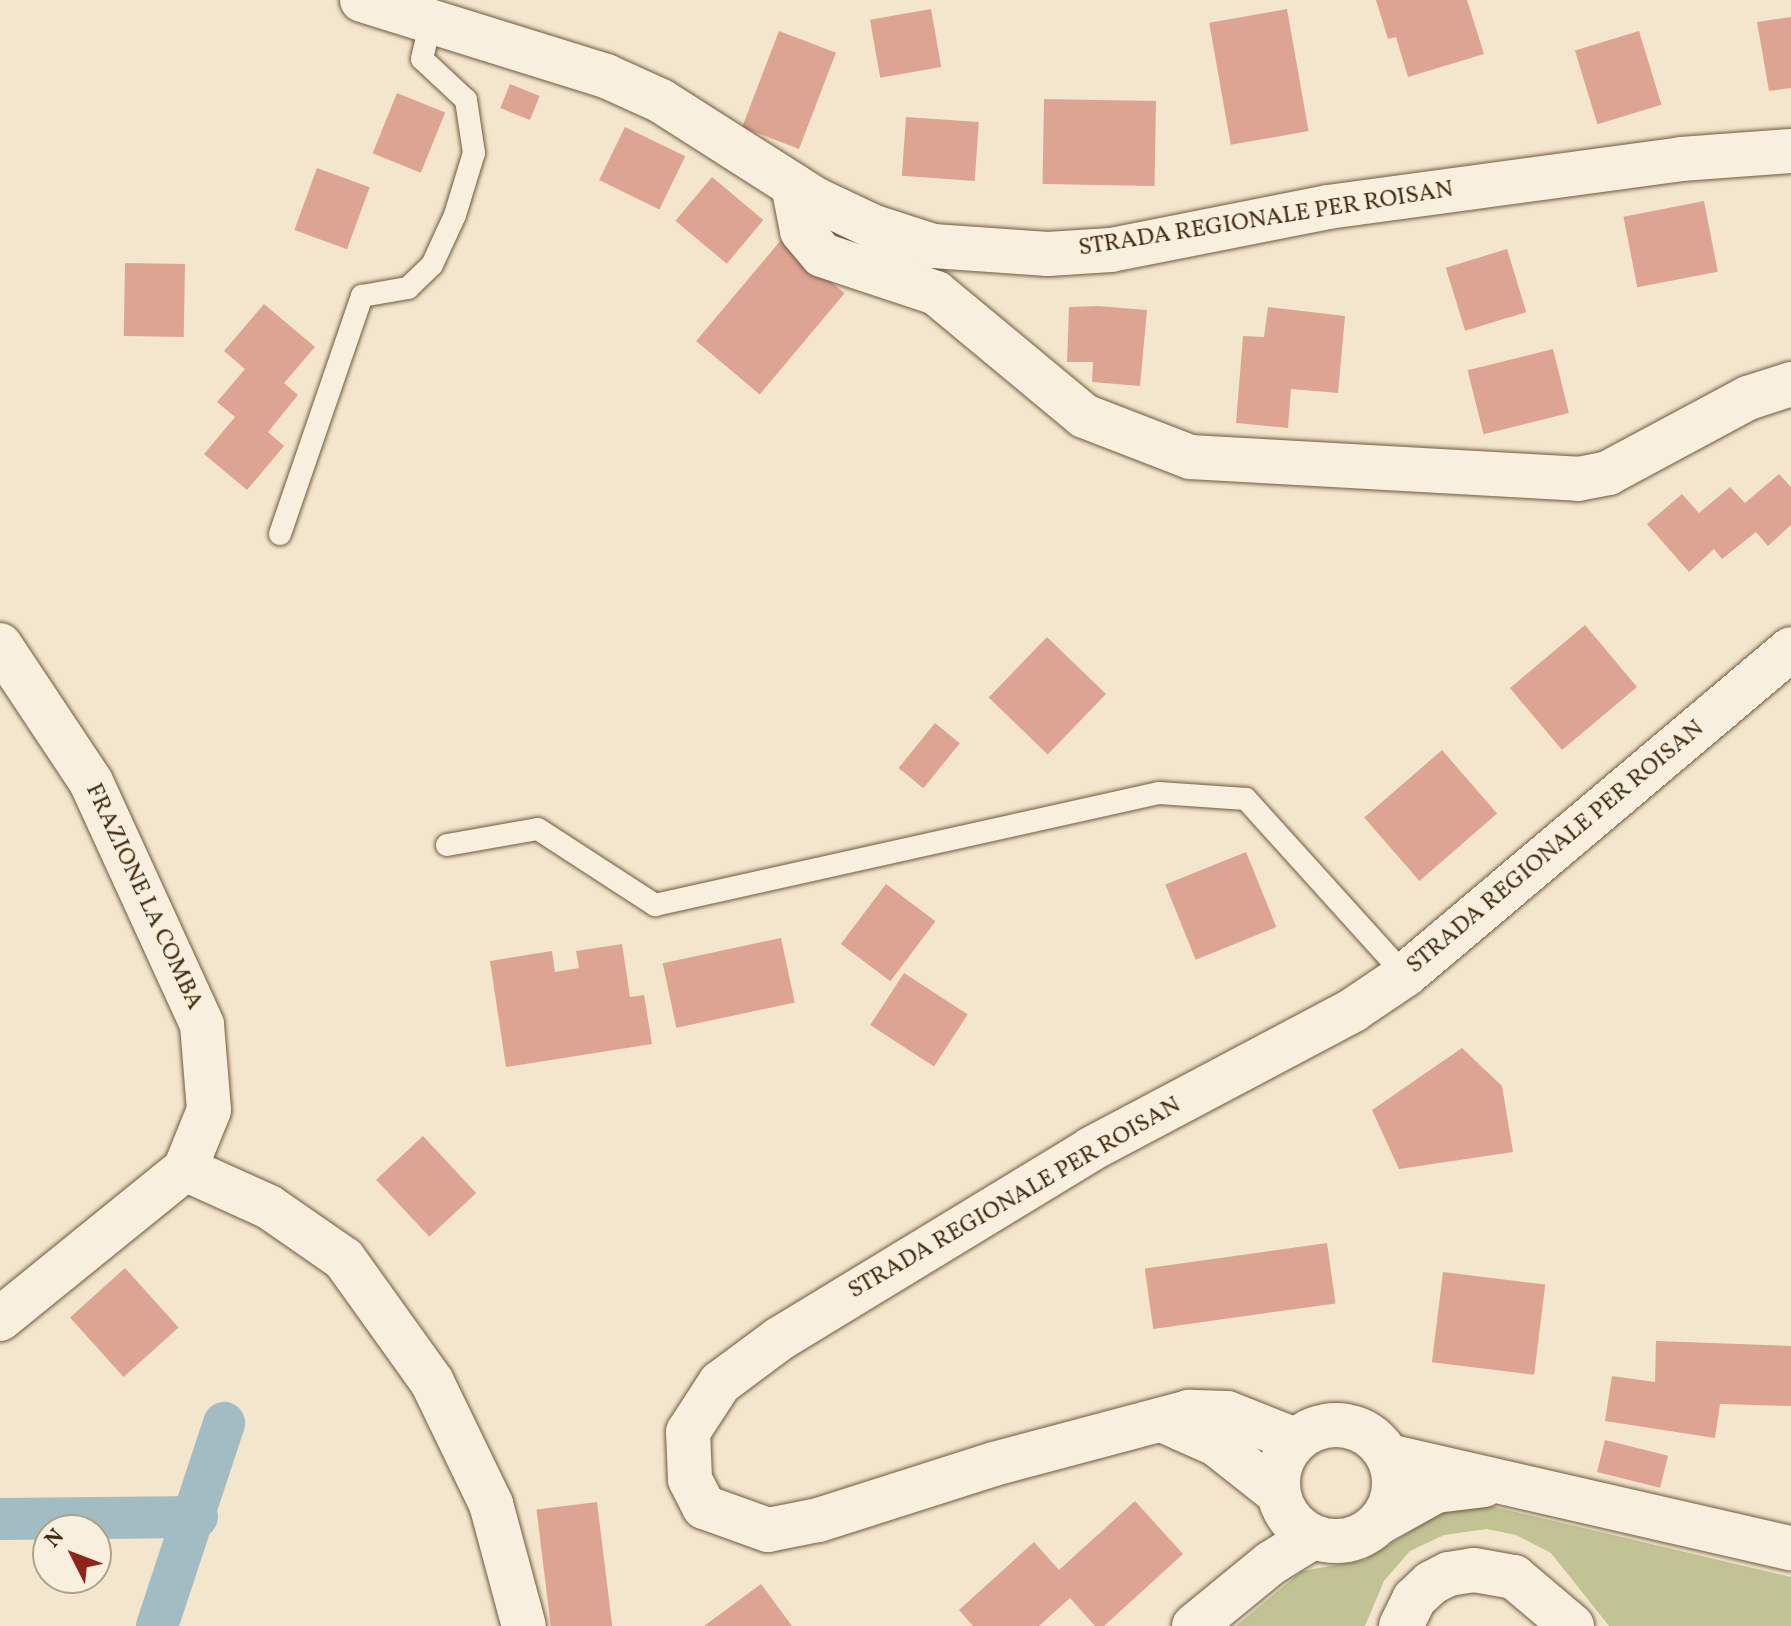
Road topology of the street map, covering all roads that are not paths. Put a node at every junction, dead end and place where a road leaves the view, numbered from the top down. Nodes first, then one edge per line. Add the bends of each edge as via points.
1 (362, 0) edge
2 (445, 11) edge
3 (1791, 151) edge
4 (793, 185) junction
5 (1791, 384) edge
6 (280, 534) dead end
7 (0, 645) edge
8 (1791, 649) edge
9 (447, 845) dead end
10 (1405, 975) junction
11 (185, 1169) junction
12 (0, 1319) edge
13 (1155, 1418) junction
14 (1295, 1440) junction
15 (1388, 1456) junction
16 (1506, 1481) junction
17 (1279, 1498) junction
18 (1380, 1522) junction
19 (1313, 1537) junction
20 (1791, 1548) edge
21 (1204, 1616) edge
22 (1555, 1618) edge
23 (524, 1626) edge
24 (1401, 1626) edge

1 - 2 main road, STRADA REGIONALE PER ROISAN
2 - 4 main road, STRADA REGIONALE PER ROISAN via 661,101
2 - 6 lane via 427,38 422,59 466,100 474,153 455,215 432,265 408,288 362,296
3 - 4 main road, STRADA REGIONALE PER ROISAN via 1681,159 1328,207 1111,250 1048,254 933,246 874,227
4 - 5 main road via 802,231 822,255 936,293 1084,416 1190,457 1578,479 1608,473 1748,398
7 - 11 main road, FRAZIONE LA COMBA via 91,782 202,1025 209,1110
8 - 10 main road, STRADA REGIONALE PER ROISAN
9 - 10 lane via 538,829 655,905 1159,793 1246,799
10 - 13 main road, STRADA REGIONALE PER ROISAN via 1353,1010 1091,1149 779,1339 720,1383 688,1432 690,1479 704,1507 768,1530 818,1520
11 - 12 main road
11 - 23 main road via 269,1207 344,1259 432,1382 491,1504
13 - 14 main road, STRADA REGIONALE PER ROISAN via 1227,1413
13 - 17 main road via 1216,1444
14 - 15 main road via 1319,1426 1346,1425 1371,1435
14 - 17 main road via 1280,1464
15 - 16 main road
15 - 18 main road via 1394,1490
16 - 18 main road via 1436,1491
16 - 20 main road
17 - 19 main road via 1293,1523
17 - 21 main road
18 - 19 main road via 1361,1536 1337,1542
19 - 21 main road
22 - 24 main road via 1514,1577 1474,1570 1449,1574 1414,1599

